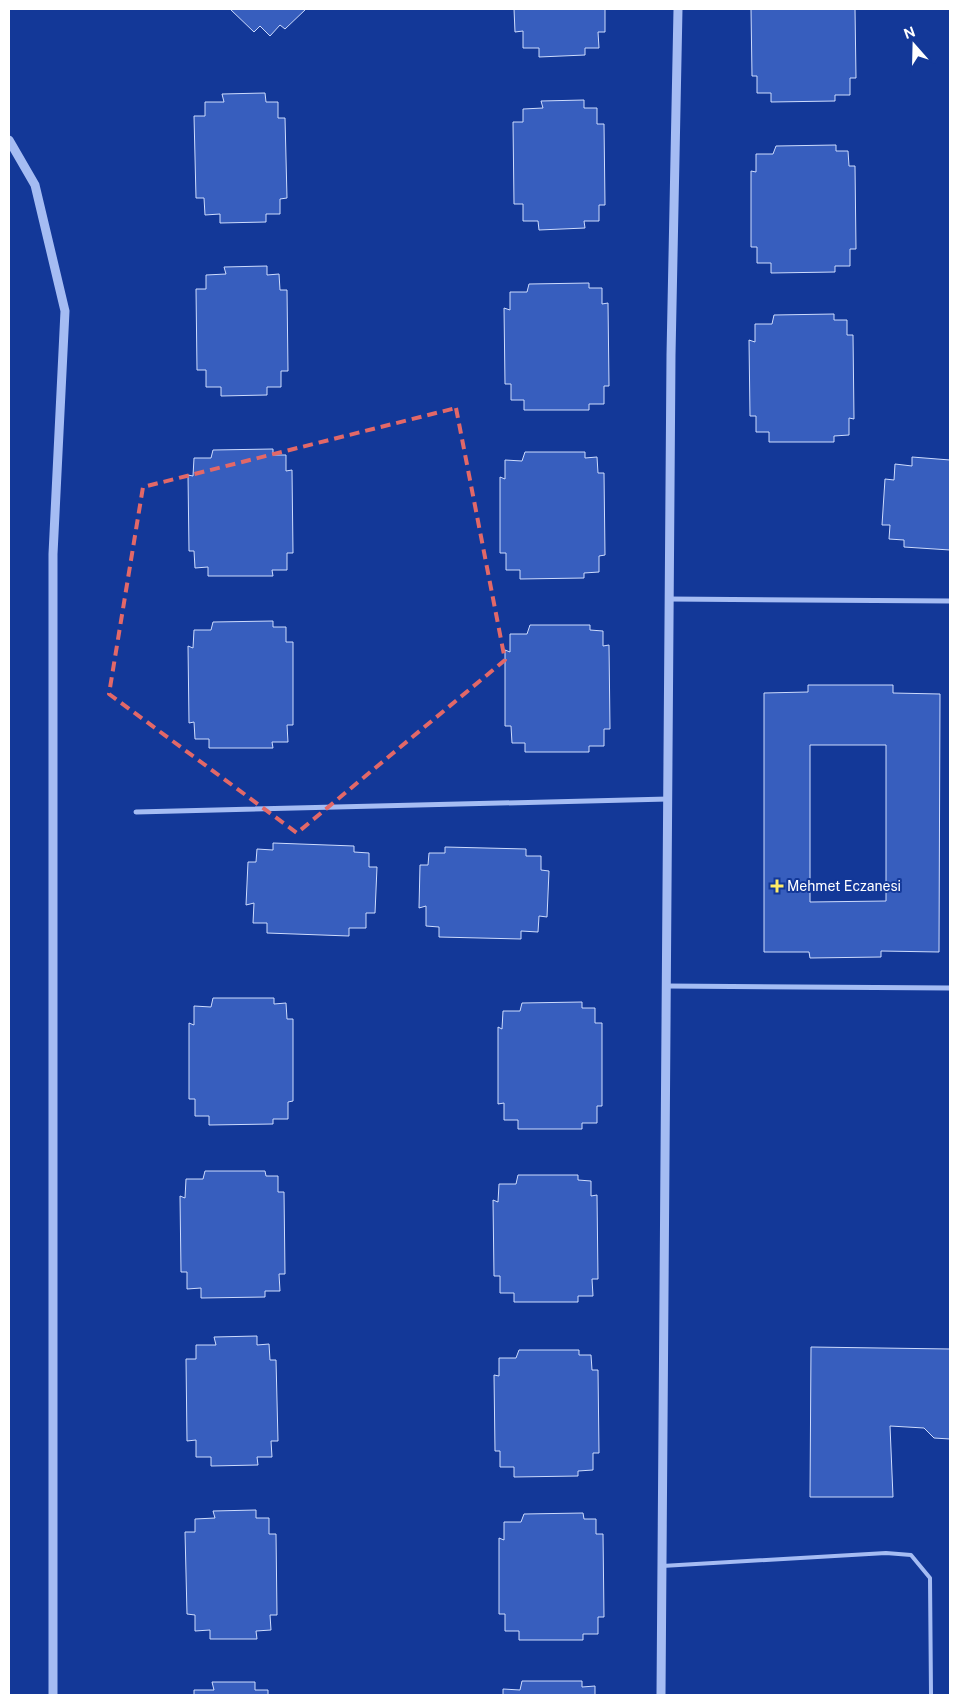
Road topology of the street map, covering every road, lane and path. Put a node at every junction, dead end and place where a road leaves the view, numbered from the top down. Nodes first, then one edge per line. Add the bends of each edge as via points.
1 (678, 9) edge
2 (9, 140) edge
3 (669, 599) junction
4 (950, 601) edge
5 (668, 798) junction
6 (136, 812) dead end
7 (667, 986) junction
8 (950, 988) edge
9 (662, 1566) junction
10 (931, 1694) dead end
11 (53, 1695) edge
12 (661, 1695) edge

1 - 3 street
2 - 11 street via 35,186 65,310 53,554
3 - 4 street
3 - 5 street
5 - 6 street
5 - 7 street
7 - 8 street
7 - 9 street
9 - 10 lane via 886,1553 911,1555 930,1578
9 - 12 street

